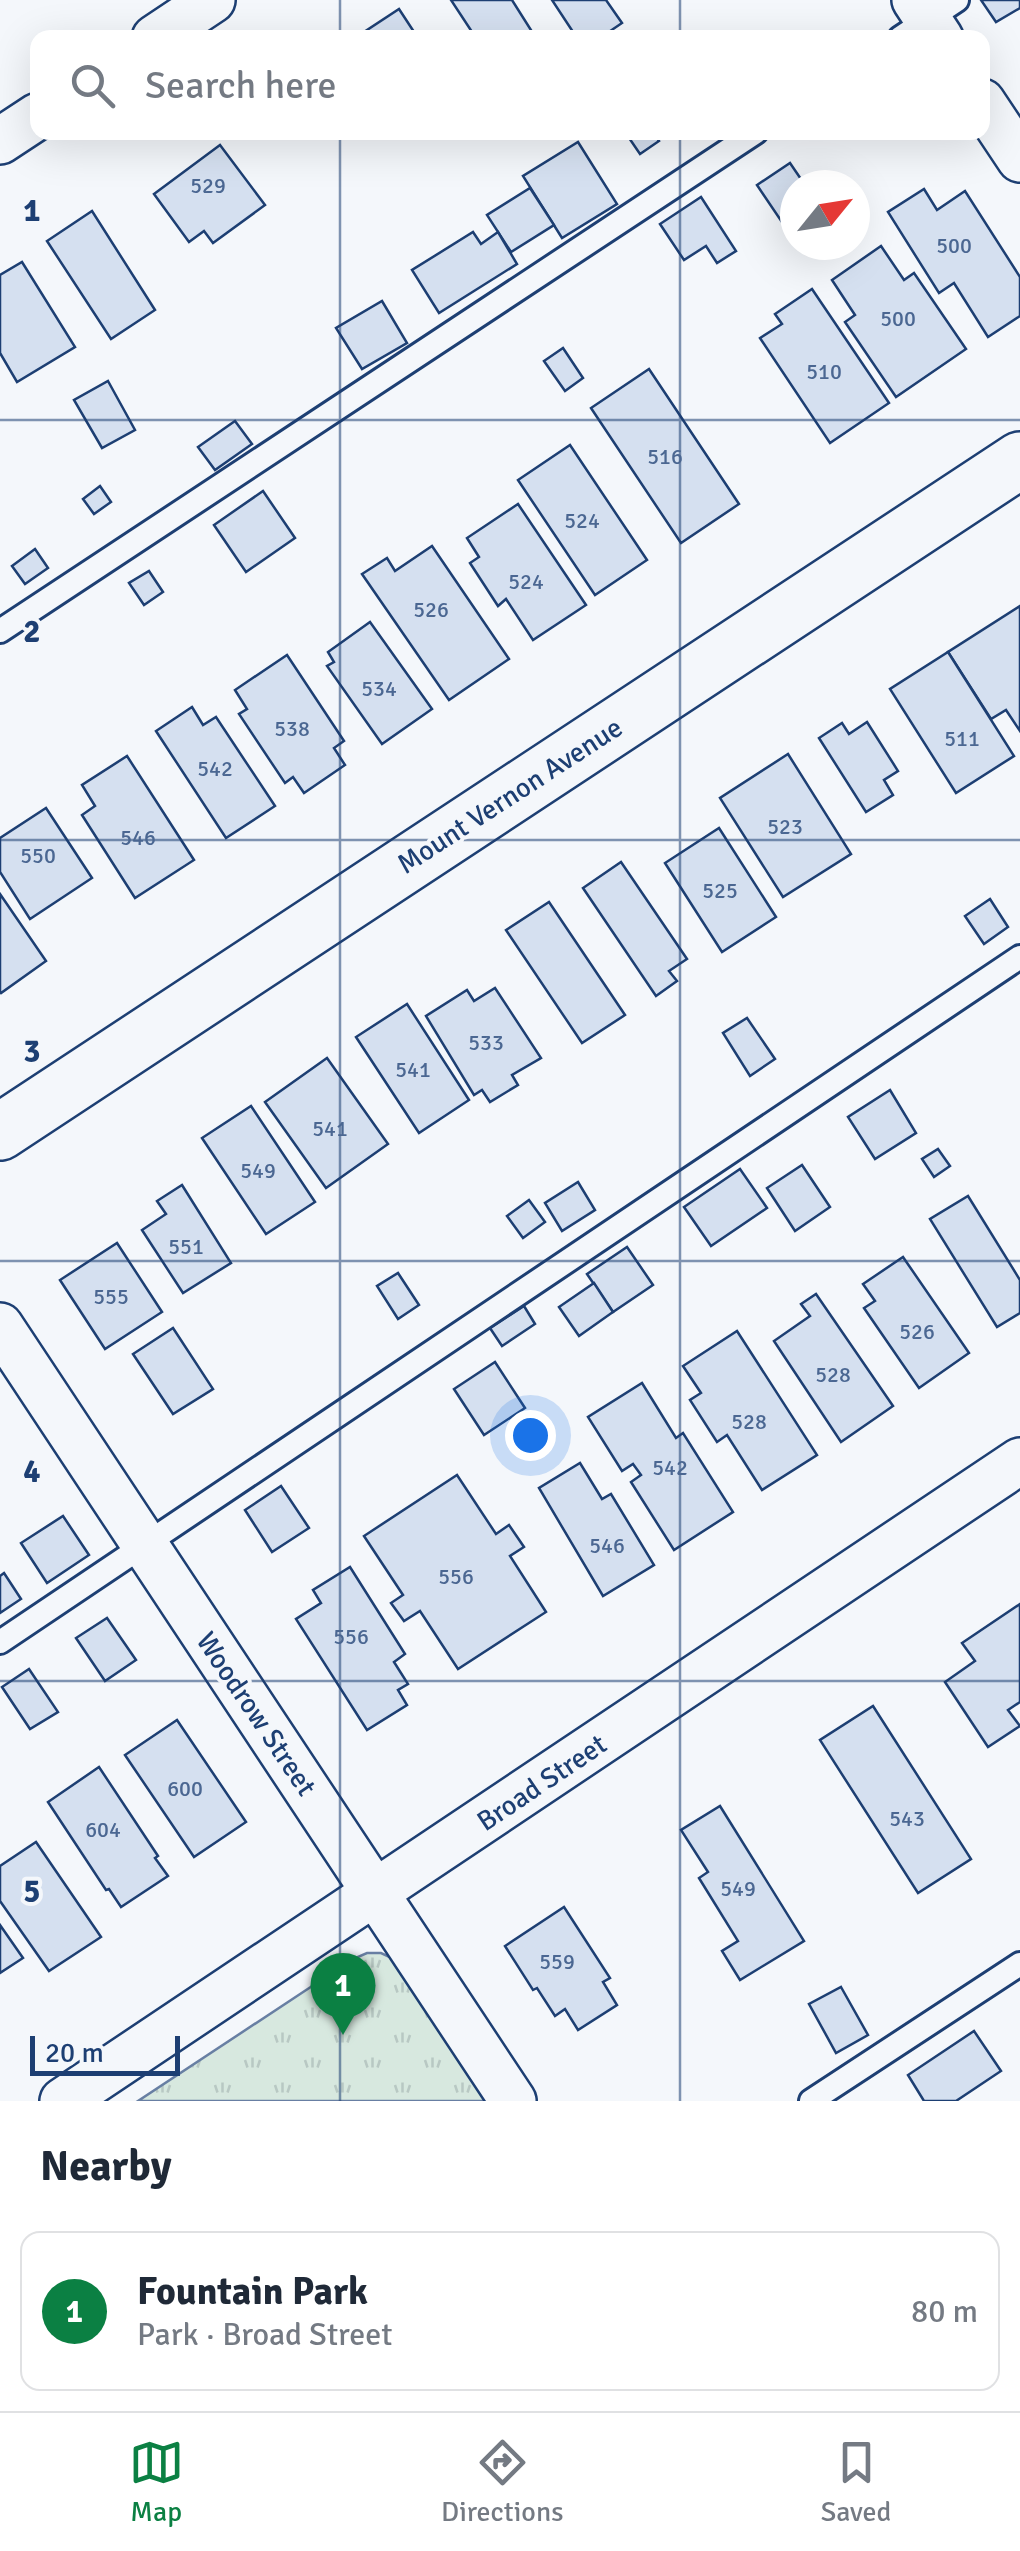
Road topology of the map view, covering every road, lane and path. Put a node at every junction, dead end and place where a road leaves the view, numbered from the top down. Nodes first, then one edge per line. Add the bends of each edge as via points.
1 (212, 0) edge
2 (167, 30) edge
3 (990, 114) edge
4 (30, 121) edge
5 (744, 140) edge
6 (0, 141) edge
7 (1020, 159) edge
8 (1020, 460) edge
9 (0, 631) edge
10 (1020, 956) edge
11 (0, 1132) edge
12 (0, 1326) edge
13 (1020, 1461) edge
14 (144, 1546) junction
15 (0, 1642) edge
16 (376, 1894) junction
17 (1020, 1964) edge
18 (62, 2101) edge
19 (513, 2101) edge
20 (811, 2101) edge

1 - 2 street
3 - 7 street
4 - 6 street
5 - 9 lane
8 - 11 street, Mount Vernon Avenue
10 - 14 lane
12 - 14 street, Woodrow Street
13 - 16 street, Broad Street
14 - 15 lane
14 - 16 street, Woodrow Street
16 - 18 street, Broad Street
16 - 19 street, Woodrow Street
17 - 20 lane

